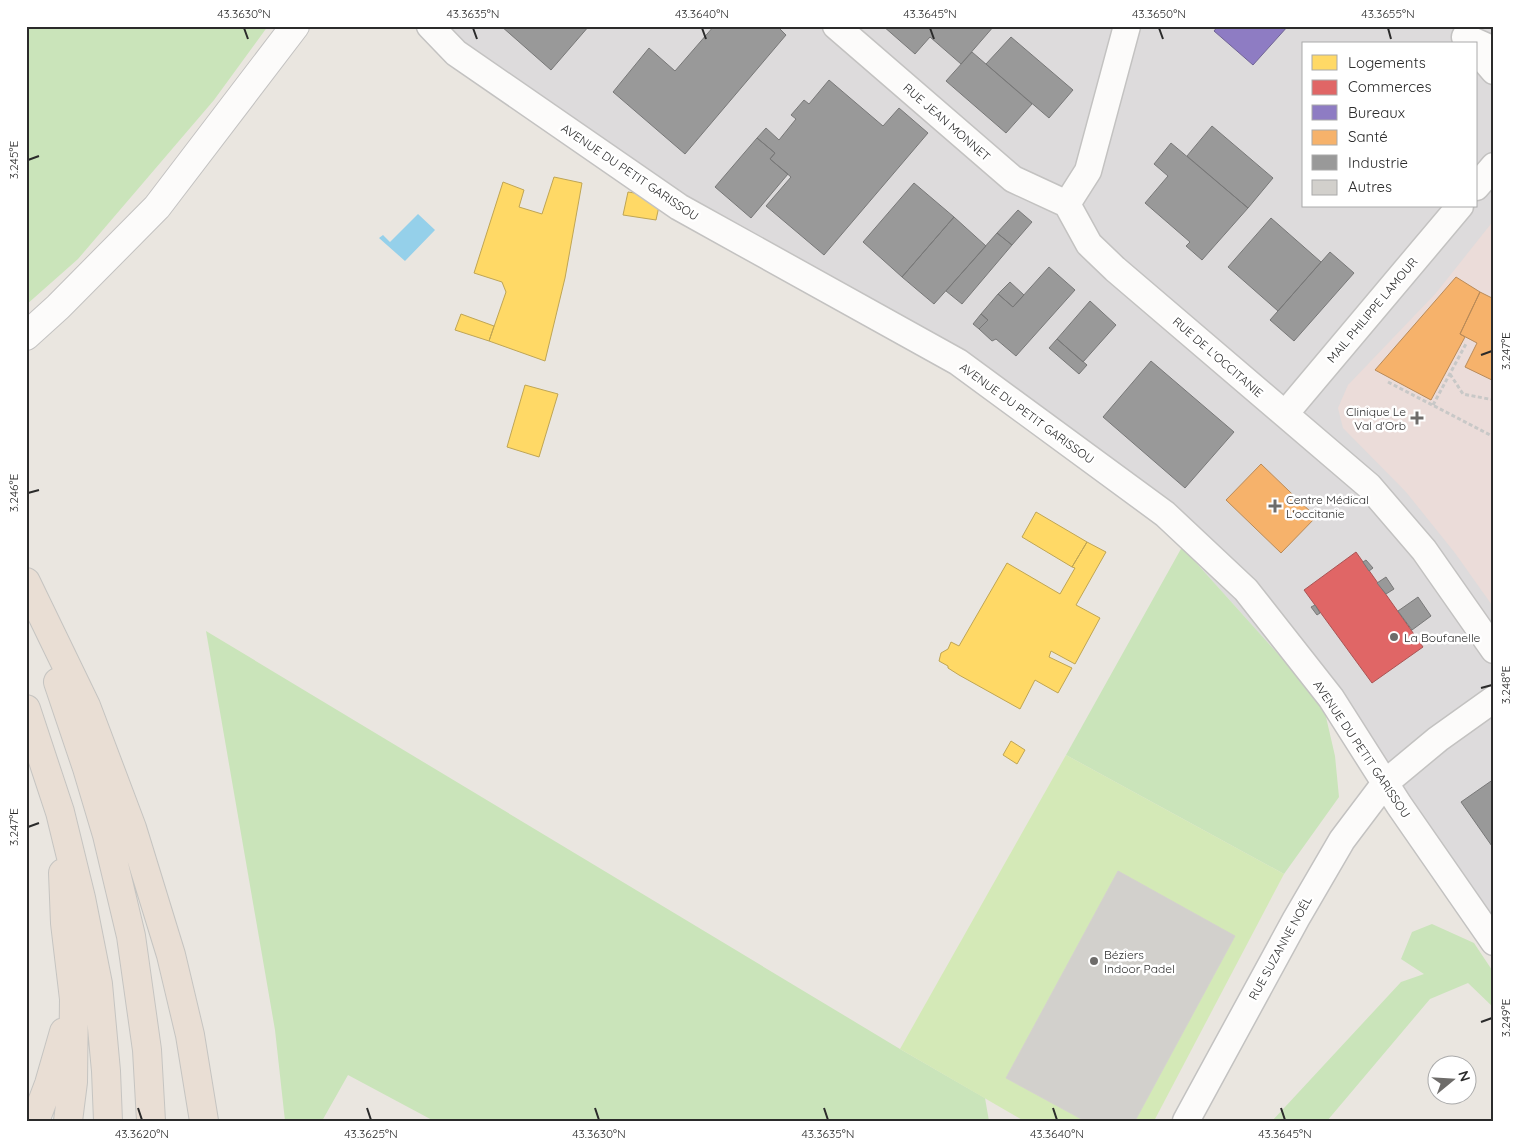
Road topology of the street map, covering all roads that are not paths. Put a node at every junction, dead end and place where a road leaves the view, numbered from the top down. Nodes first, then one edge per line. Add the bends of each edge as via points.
1 (295, 26) edge
2 (430, 26) edge
3 (836, 26) edge
4 (1127, 26) edge
5 (1478, 44) edge
6 (1494, 50) edge
7 (1478, 53) edge
8 (1494, 72) edge
9 (1494, 166) edge
10 (1478, 185) edge
11 (1067, 204) junction
12 (1458, 208) edge
13 (26, 336) edge
14 (1284, 414) junction
15 (26, 584) edge
16 (1494, 650) edge
17 (1494, 699) edge
18 (26, 709) edge
19 (1385, 784) junction
20 (60, 812) junction
21 (1494, 942) edge
22 (74, 999) junction
23 (35, 1121) edge
24 (68, 1121) edge
25 (108, 1121) edge
26 (151, 1121) edge
27 (204, 1121) edge
28 (1186, 1121) edge

1 - 13 street via 157,207
2 - 19 street, AVENUE DU PETIT GARISSOU via 456,53 679,207 958,362 1165,514 1246,590 1331,698
3 - 11 street, RUE JEAN MONNET via 1013,179
4 - 11 street via 1088,170
5 - 6 street
7 - 8 street
9 - 10 street
11 - 14 street, RUE DE L'OCCITANIE via 1089,244
12 - 14 street, MAIL PHILIPPE LAMOUR
14 - 16 street, RUE DE L'OCCITANIE via 1369,486 1424,550
15 - 26 highway via 107,835 131,936 147,1050
15 - 27 highway via 86,706 132,828 171,955 190,1035
17 - 19 street via 1438,739
18 - 20 highway
19 - 21 street, AVENUE DU PETIT GARISSOU
19 - 28 street, RUE SUZANNE NOËL via 1337,848
20 - 22 highway via 65,923
20 - 25 highway via 82,898 98,984
22 - 23 highway
22 - 24 highway via 73,1082

